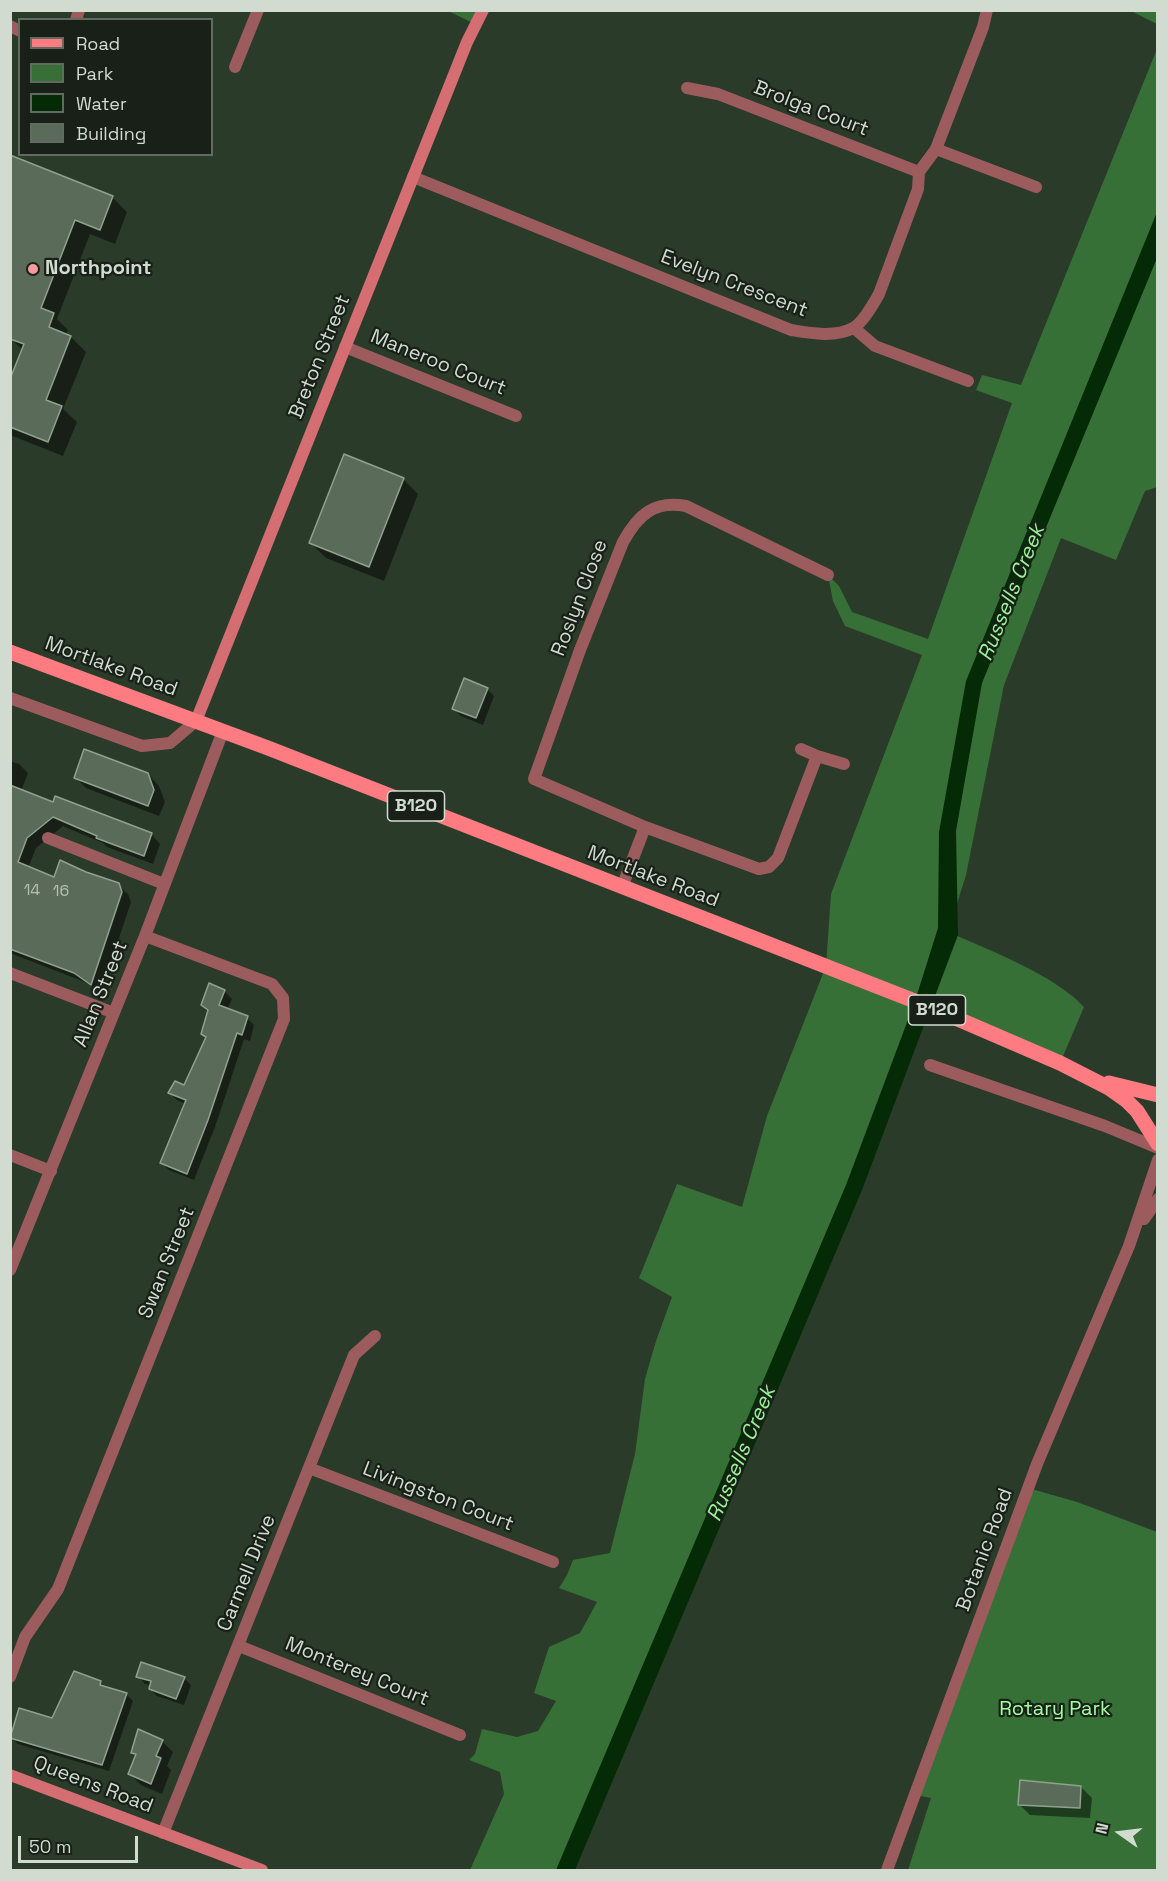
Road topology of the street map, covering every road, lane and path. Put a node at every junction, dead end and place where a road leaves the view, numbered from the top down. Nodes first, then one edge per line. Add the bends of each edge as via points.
1 (258, 10) edge
2 (483, 10) edge
3 (987, 10) edge
4 (235, 67) dead end
5 (687, 88) dead end
6 (936, 149) junction
7 (919, 172) junction
8 (413, 177) junction
9 (1036, 187) dead end
10 (854, 328) junction
11 (345, 347) junction
12 (968, 381) dead end
13 (516, 416) dead end
14 (828, 575) dead end
15 (10, 652) edge
16 (10, 698) edge
17 (196, 721) junction
18 (224, 731) junction
19 (801, 749) dead end
20 (818, 756) junction
21 (844, 764) dead end
22 (645, 827) junction
23 (48, 838) dead end
24 (164, 884) junction
25 (622, 887) junction
26 (145, 936) junction
27 (10, 973) edge
28 (114, 1013) junction
29 (930, 1065) dead end
30 (1092, 1078) junction
31 (1158, 1095) edge
32 (1158, 1146) edge
33 (10, 1155) edge
34 (1158, 1160) edge
35 (51, 1171) junction
36 (1158, 1199) edge
37 (1158, 1212) edge
38 (1137, 1230) junction
39 (1129, 1246) junction
40 (10, 1269) edge
41 (375, 1335) dead end
42 (309, 1468) junction
43 (553, 1562) dead end
44 (239, 1646) junction
45 (10, 1677) edge
46 (460, 1735) dead end
47 (10, 1774) edge
48 (163, 1833) junction
49 (262, 1870) edge
50 (887, 1870) edge

1 - 4 street
2 - 8 street, Breton Street via 466,42
3 - 6 street
5 - 7 street, Brolga Court via 718,93
6 - 7 street
6 - 9 street
7 - 10 street via 918,189 879,294
8 - 10 street, Evelyn Crescent via 790,330 819,335
8 - 11 street, Breton Street
10 - 12 street via 875,346
11 - 13 street, Maneroo Court
11 - 17 street, Breton Street
14 - 22 street, Roslyn Close via 686,506 668,503 653,508 631,528 580,650 534,779
15 - 17 main road, Mortlake Road / B120
16 - 17 street via 142,746 170,743
17 - 18 main road, Mortlake Road / B120
18 - 24 street, Allan Street
18 - 25 main road, Mortlake Road / B120
19 - 20 street
20 - 21 street
20 - 22 street, Roslyn Close via 780,854 769,867 759,868
22 - 25 street
23 - 24 street
24 - 26 street, Allan Street
25 - 30 main road, Mortlake Road / B120 via 923,1004
26 - 28 street, Allan Street
26 - 45 street, Swan Street via 272,984 283,998 284,1019 58,1590 25,1637
27 - 28 street
28 - 35 street, Allan Street
29 - 32 street
30 - 31 main road, Mortlake Road / B120
30 - 32 main road, Mortlake Road / B120 via 1126,1100
33 - 35 street
34 - 39 street, Botanic Road
35 - 40 street, Allan Street
36 - 38 street, Botanic Road
37 - 38 street
38 - 39 street, Botanic Road
39 - 50 street, Botanic Road via 1037,1464
41 - 42 street, Carmell Drive via 354,1355
42 - 43 street, Livingston Court
42 - 44 street, Carmell Drive
44 - 46 street, Monterey Court
44 - 48 street, Carmell Drive
47 - 48 street, Queens Road
48 - 49 street, Queens Road

